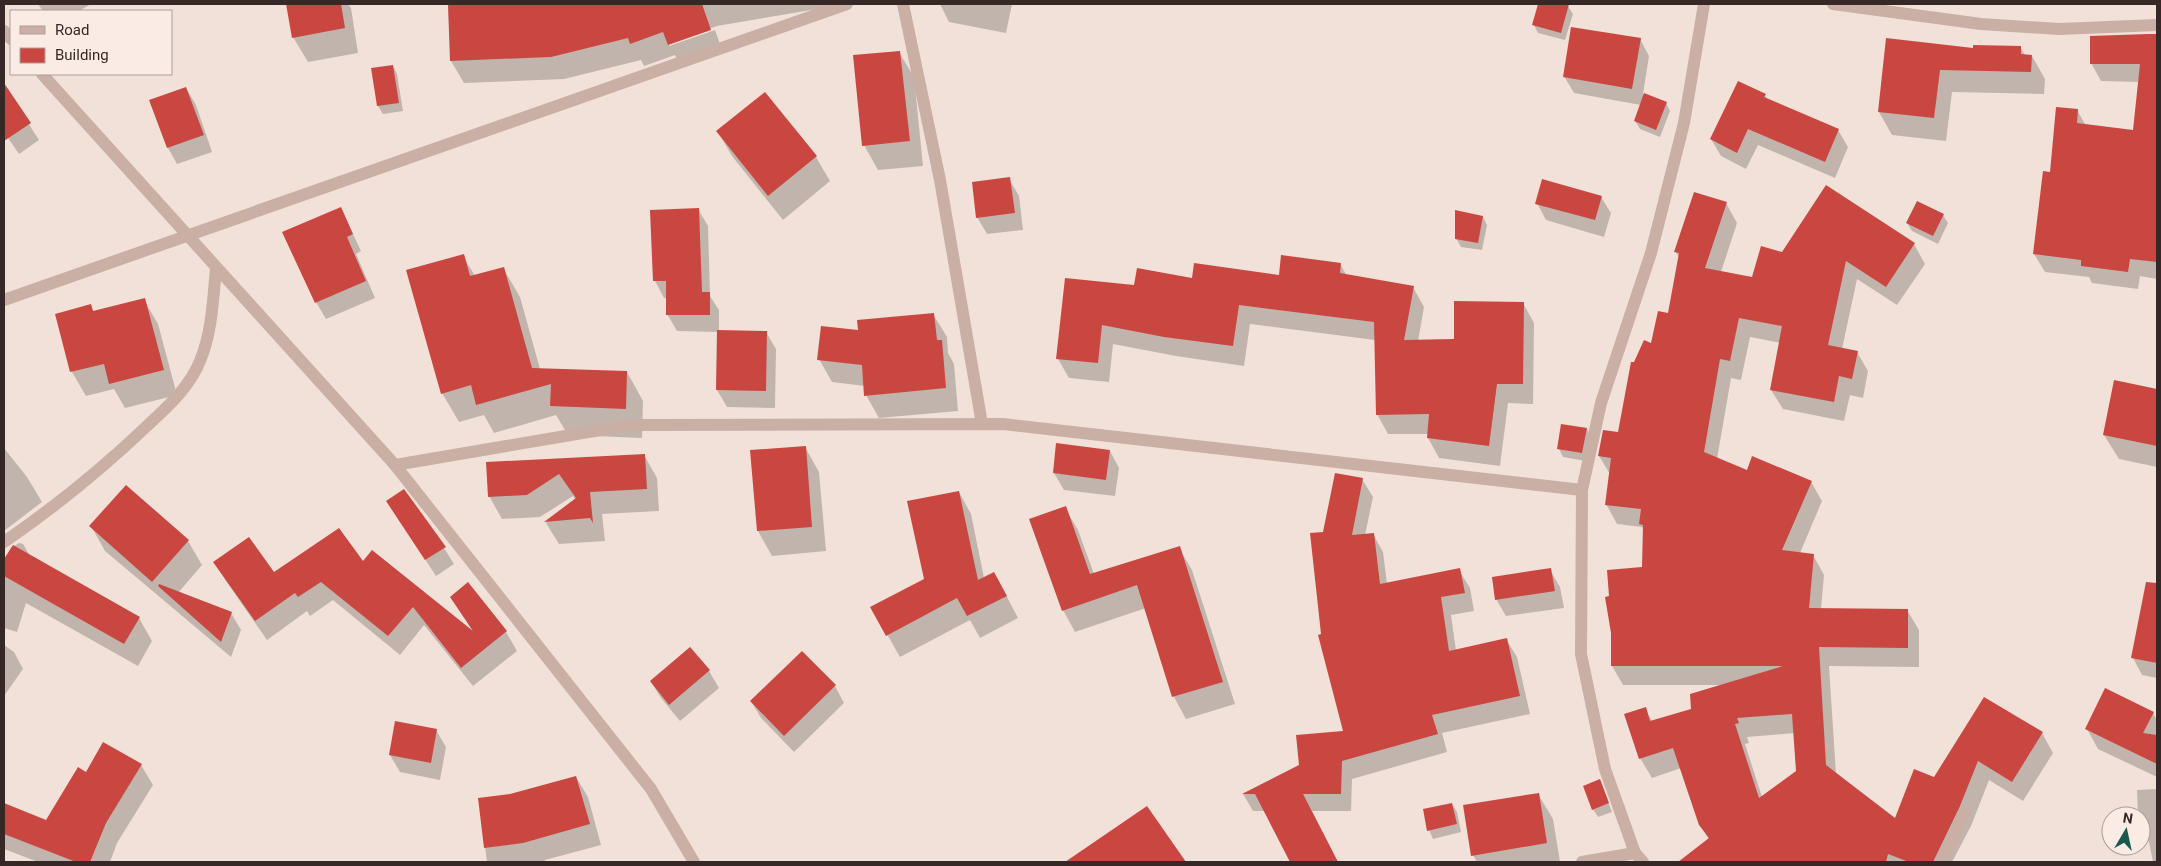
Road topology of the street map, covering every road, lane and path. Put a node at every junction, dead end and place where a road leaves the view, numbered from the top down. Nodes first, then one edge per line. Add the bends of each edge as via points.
1 (847, 4) edge
2 (903, 4) edge
3 (1704, 4) edge
4 (1833, 4) edge
5 (2157, 25) edge
6 (43, 75) edge
7 (186, 235) junction
8 (216, 268) junction
9 (4, 300) edge
10 (982, 424) junction
11 (394, 465) junction
12 (1582, 490) junction
13 (4, 542) edge
14 (1965, 812) dead end
15 (1639, 858) edge
16 (694, 862) edge
17 (1582, 862) edge
18 (1941, 862) edge

1 - 7 street
2 - 10 street via 940,180
3 - 12 street via 1684,123 1651,252 1601,403
4 - 5 street via 1981,24 2059,29
6 - 7 street
7 - 8 street
7 - 9 street
8 - 11 street
8 - 13 street via 210,334 200,363 183,391 111,460
10 - 11 street via 630,425
10 - 12 street
11 - 16 street via 650,789
12 - 15 street via 1581,654 1605,769
14 - 18 street
15 - 17 street

